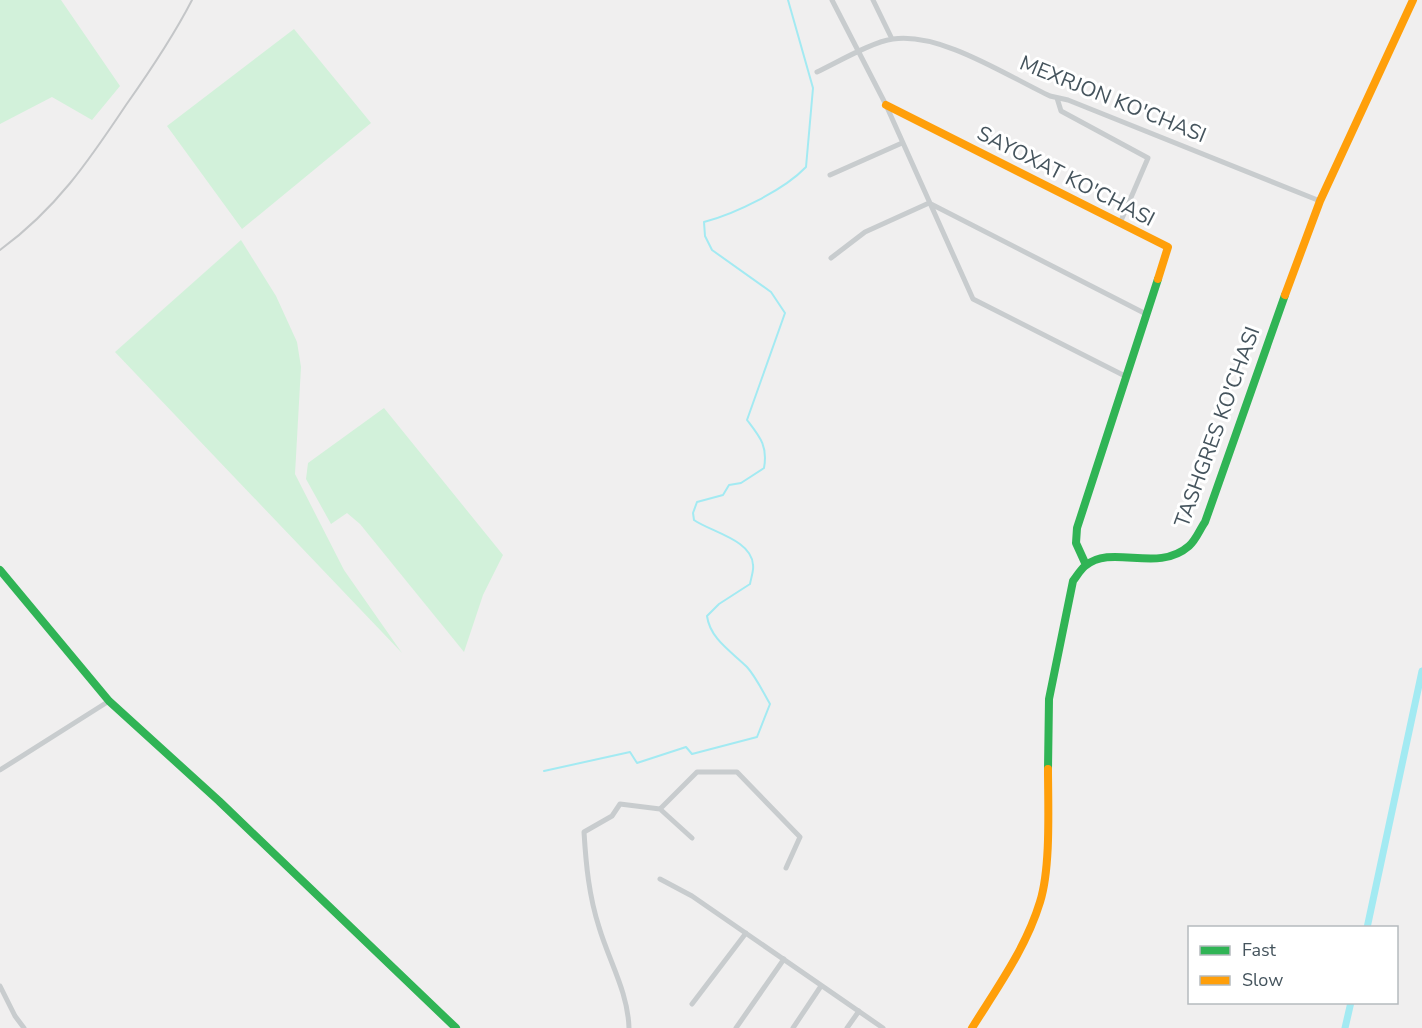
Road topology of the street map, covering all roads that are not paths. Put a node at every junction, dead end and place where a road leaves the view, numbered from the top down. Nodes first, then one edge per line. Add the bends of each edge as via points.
1 (832, 0) edge
2 (873, 0) edge
3 (1413, 0) edge
4 (892, 39) junction
5 (858, 53) junction
6 (817, 72) dead end
7 (1057, 98) junction
8 (885, 105) junction
9 (902, 143) junction
10 (830, 175) dead end
11 (1320, 201) junction
12 (929, 203) junction
13 (1120, 223) junction
14 (831, 258) dead end
15 (1146, 314) junction
16 (1125, 376) junction
17 (1086, 565) junction
18 (0, 570) edge
19 (109, 701) junction
20 (0, 770) edge
21 (660, 809) junction
22 (692, 838) dead end
23 (786, 868) dead end
24 (660, 879) dead end
25 (746, 933) junction
26 (784, 959) junction
27 (0, 986) edge
28 (821, 986) junction
29 (692, 1004) dead end
30 (859, 1011) junction
31 (24, 1028) edge
32 (456, 1028) edge
33 (629, 1028) edge
34 (736, 1028) edge
35 (793, 1028) edge
36 (847, 1028) edge
37 (884, 1028) edge
38 (972, 1028) edge

1 - 5 street
2 - 4 street
3 - 11 street, TASHGRES KO'CHASI
4 - 5 street, MEXRJON KO'CHASI
4 - 7 street, MEXRJON KO'CHASI via 920,39 953,50
5 - 6 street, MEXRJON KO'CHASI
5 - 8 street
7 - 11 street, MEXRJON KO'CHASI
7 - 13 street via 1061,111 1148,158
8 - 9 street
8 - 13 street, SAYOXAT KO'CHASI
9 - 10 street
9 - 12 street
11 - 17 street, TASHGRES KO'CHASI via 1197,538 1186,551 1171,559 1107,558
12 - 14 street via 865,232
12 - 15 street
12 - 16 street via 973,298
13 - 15 street, SAYOXAT KO'CHASI via 1168,247
15 - 16 street, SAYOXAT KO'CHASI
16 - 17 street, SAYOXAT KO'CHASI via 1077,528 1076,543
17 - 38 street via 1075,577 1069,593 1049,699 1048,833 1041,900 1027,938
18 - 19 street
19 - 20 street
19 - 32 street
21 - 22 street
21 - 23 street via 697,772 737,772 800,837
21 - 33 street via 620,804 612,816 584,832 586,877 599,928 617,970
24 - 25 street
25 - 26 street
25 - 29 street
26 - 28 street
26 - 34 street
27 - 31 street
28 - 30 street
28 - 35 street
30 - 36 street
30 - 37 street

